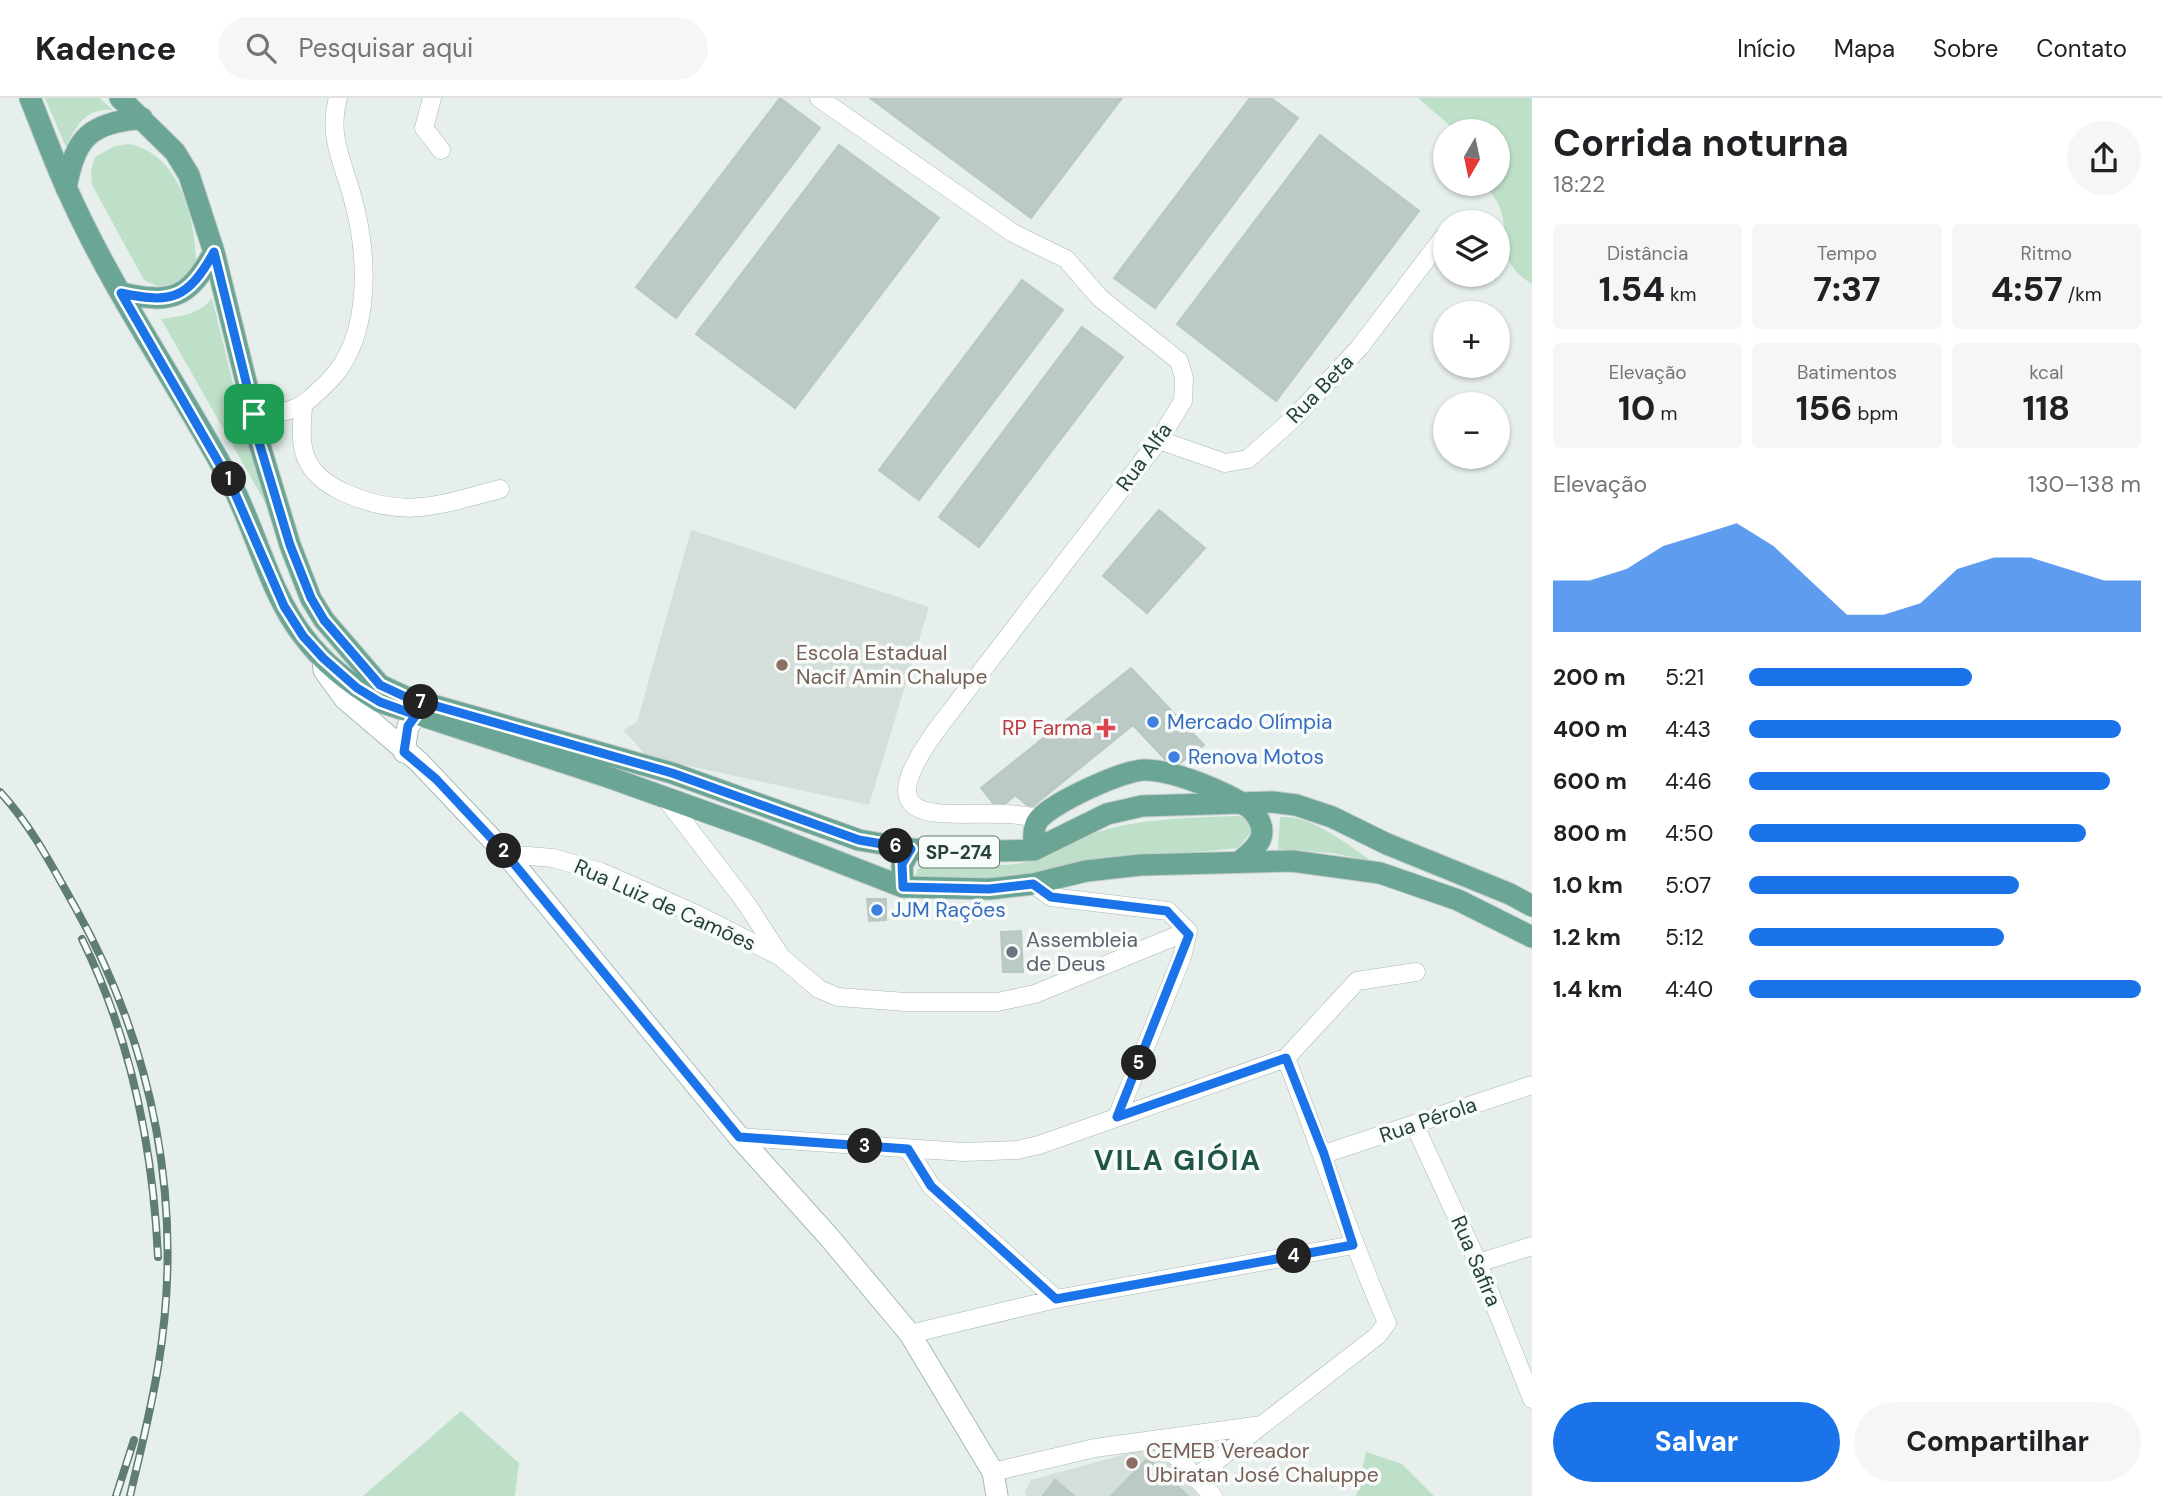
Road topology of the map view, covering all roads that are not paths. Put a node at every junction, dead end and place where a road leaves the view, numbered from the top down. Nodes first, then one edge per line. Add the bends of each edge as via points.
1 (30, 98) edge
2 (120, 98) edge
3 (338, 98) edge
4 (432, 98) edge
5 (819, 98) edge
6 (142, 118) junction
7 (441, 150) dead end
8 (66, 188) junction
9 (1433, 251) edge
10 (214, 252) junction
11 (121, 293) junction
12 (303, 407) junction
13 (254, 414) junction
14 (1159, 440) junction
15 (500, 489) dead end
16 (323, 658) junction
17 (416, 715) junction
18 (404, 752) junction
19 (1107, 781) junction
20 (666, 799) junction
21 (1244, 804) junction
22 (1039, 819) junction
23 (1075, 830) junction
24 (911, 849) junction
25 (1034, 850) junction
26 (506, 854) junction
27 (1239, 862) junction
28 (1033, 884) junction
29 (903, 887) junction
30 (1532, 906) edge
31 (1188, 931) junction
32 (1532, 937) edge
33 (781, 957) junction
34 (1416, 972) dead end
35 (1286, 1058) junction
36 (1532, 1084) edge
37 (1117, 1117) junction
38 (1415, 1126) junction
39 (739, 1137) junction
40 (908, 1149) junction
41 (1324, 1154) junction
42 (1353, 1245) junction
43 (1532, 1246) edge
44 (1478, 1263) junction
45 (1056, 1299) junction
46 (910, 1334) junction
47 (1532, 1397) edge
48 (1262, 1425) junction
49 (1160, 1438) junction
50 (993, 1472) junction
51 (1196, 1477) junction
52 (998, 1496) edge
53 (1213, 1496) edge

1 - 8 main road, SP-274
2 - 6 main road, SP-274
3 - 12 street via 334,134 362,253 358,325 350,354
4 - 7 street via 424,128
5 - 14 street, Rua Alfa via 1013,233 1066,260 1100,298 1179,361 1183,401
6 - 8 main road via 100,126 79,143
6 - 10 main road, SP-274 via 175,152 189,175
8 - 11 main road, SP-274
9 - 14 street, Rua Beta via 1359,348 1294,418 1248,459 1225,463
10 - 11 main road via 193,284 167,299
10 - 13 main road, SP-274
11 - 16 main road, SP-274 via 230,482 284,606
12 - 13 street
12 - 15 street via 302,443 313,472 360,500 391,509 433,506
13 - 24 main road, SP-274 via 290,545 311,598 380,685 419,702 672,773 859,840
14 - 22 street, Rua Alfa via 911,768 908,792 920,810 937,815 1018,814
16 - 17 main road, SP-274 via 357,688
16 - 18 main road via 324,670 345,699
17 - 18 main road via 408,726
17 - 20 main road, SP-274
18 - 26 main road via 436,779
19 - 21 main road via 1148,770 1182,777
19 - 22 main road
19 - 23 main road
20 - 29 main road, SP-274
20 - 33 street
21 - 23 main road, SP-274 via 1142,806 1107,814
21 - 27 main road via 1263,827 1260,843
21 - 30 main road, SP-274 via 1296,805 1332,817
22 - 25 main road
23 - 25 main road, SP-274
24 - 25 main road, SP-274
24 - 29 main road via 902,864
26 - 33 street, Rua Luiz de Camões via 553,858 601,872
26 - 39 main road
27 - 28 main road, SP-274 via 1140,864
27 - 32 main road, SP-274 via 1292,861 1380,873 1458,900
28 - 29 main road, SP-274 via 989,889
28 - 31 street via 1051,897 1167,911
31 - 33 street via 1035,993 997,1002 838,997 819,989
31 - 37 street via 1182,957
34 - 35 street via 1357,981
35 - 37 street
35 - 41 street
36 - 38 street, Rua Pérola
37 - 40 street via 1017,1150
38 - 41 street, Rua Pérola
38 - 44 street, Rua Safira
39 - 40 street
39 - 46 main road
40 - 45 street via 931,1186
41 - 42 street
42 - 45 street
42 - 48 street via 1387,1323 1377,1336
43 - 44 street
44 - 47 street, Rua Safira
45 - 46 street
46 - 50 main road
48 - 49 street
48 - 51 street
49 - 50 street
49 - 51 street
50 - 52 main road
51 - 53 street

